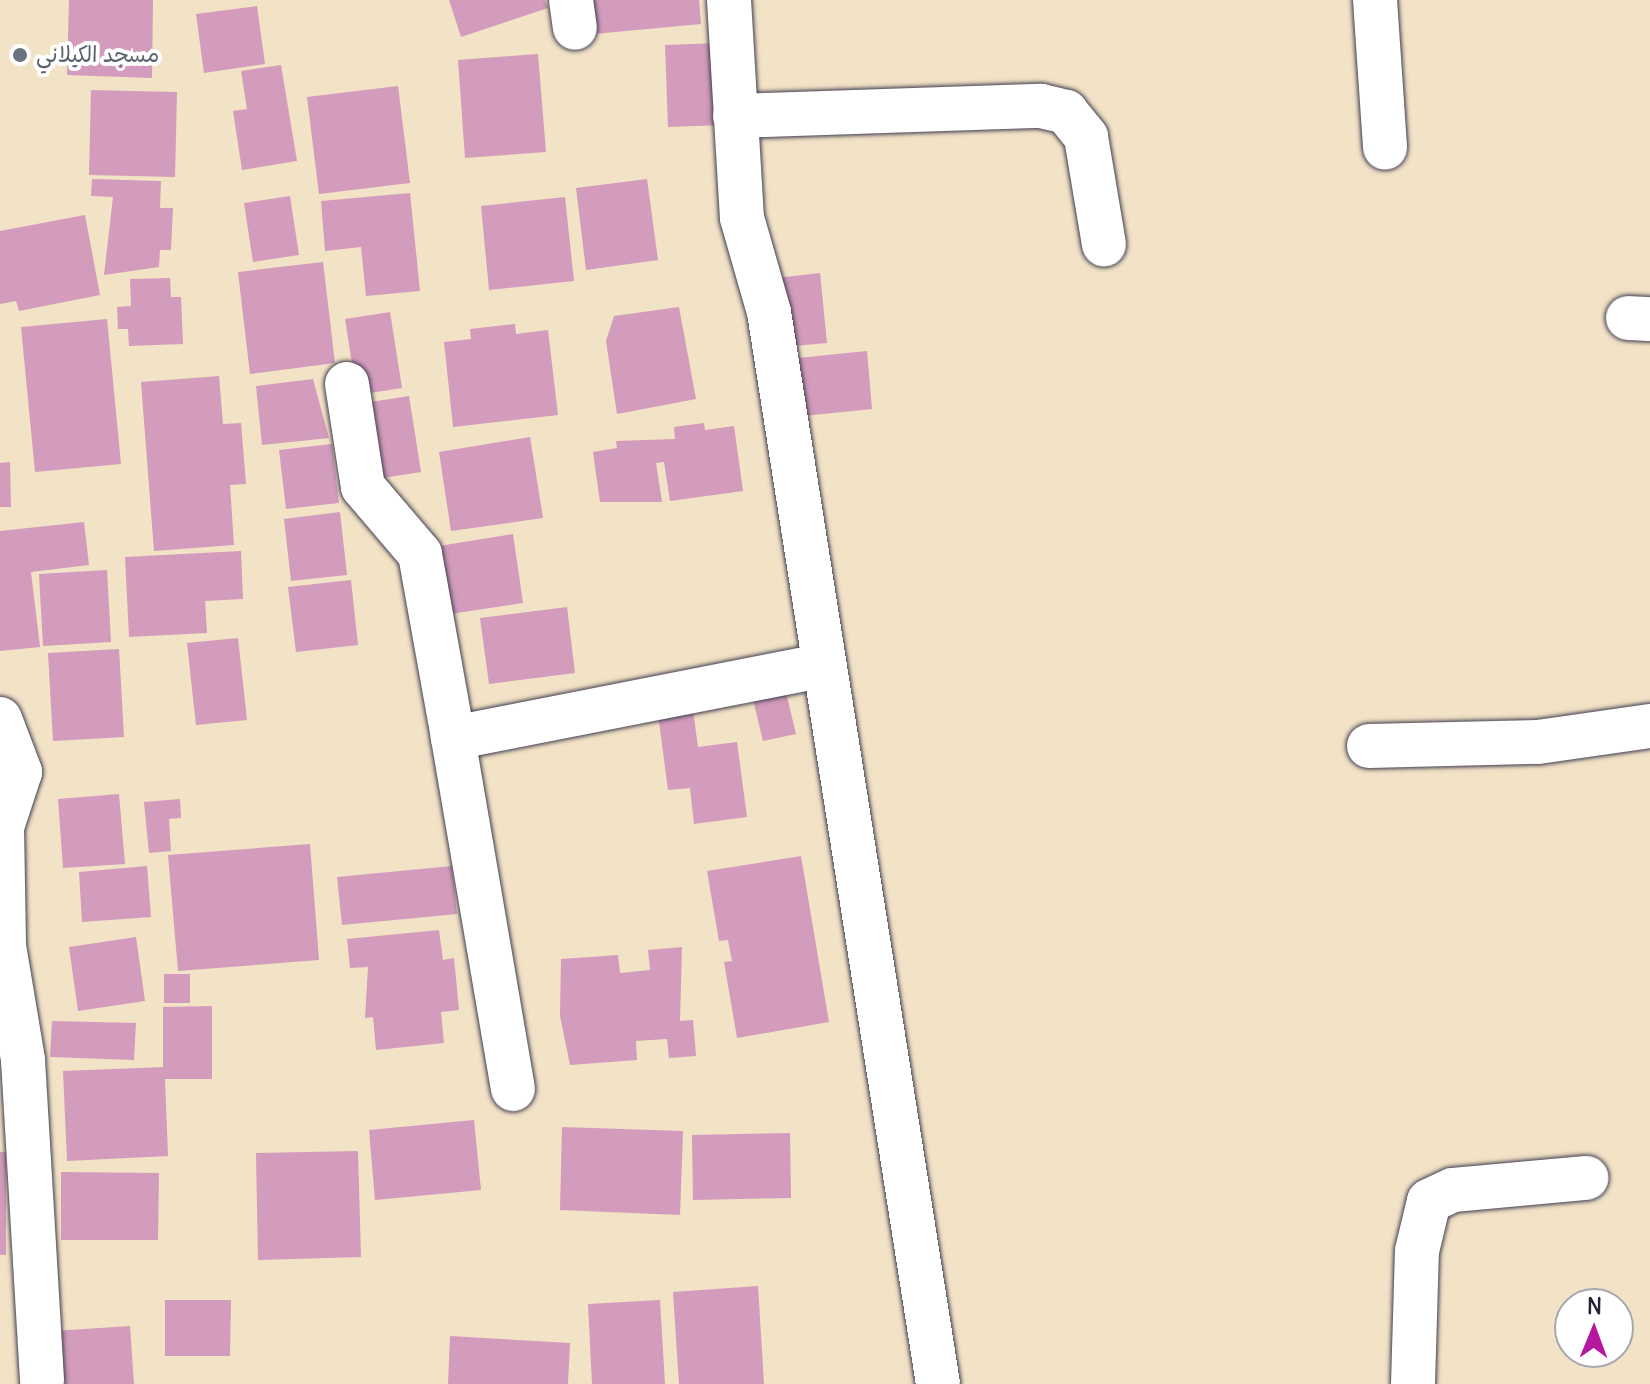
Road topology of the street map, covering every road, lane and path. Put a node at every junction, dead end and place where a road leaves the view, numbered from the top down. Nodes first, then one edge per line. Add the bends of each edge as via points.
1 (729, 0) edge
2 (1375, 0) edge
3 (735, 116) junction
4 (1385, 148) dead end
5 (1104, 244) dead end
6 (347, 384) dead end
7 (821, 666) junction
8 (0, 719) edge
9 (1650, 726) edge
10 (453, 738) junction
11 (1369, 746) dead end
12 (513, 1089) dead end
13 (1586, 1178) dead end
14 (42, 1381) dead end
15 (938, 1384) edge
16 (1413, 1384) edge

1 - 3 street
2 - 4 street
3 - 5 street via 1041,106 1066,112 1086,137
3 - 7 street via 744,232 769,312
6 - 10 street via 363,487 420,554
7 - 10 street
7 - 15 street
8 - 14 street via 20,772 2,827 4,946 23,1060
9 - 11 street via 1538,742
10 - 12 street
13 - 16 street via 1453,1190 1429,1201 1417,1251

